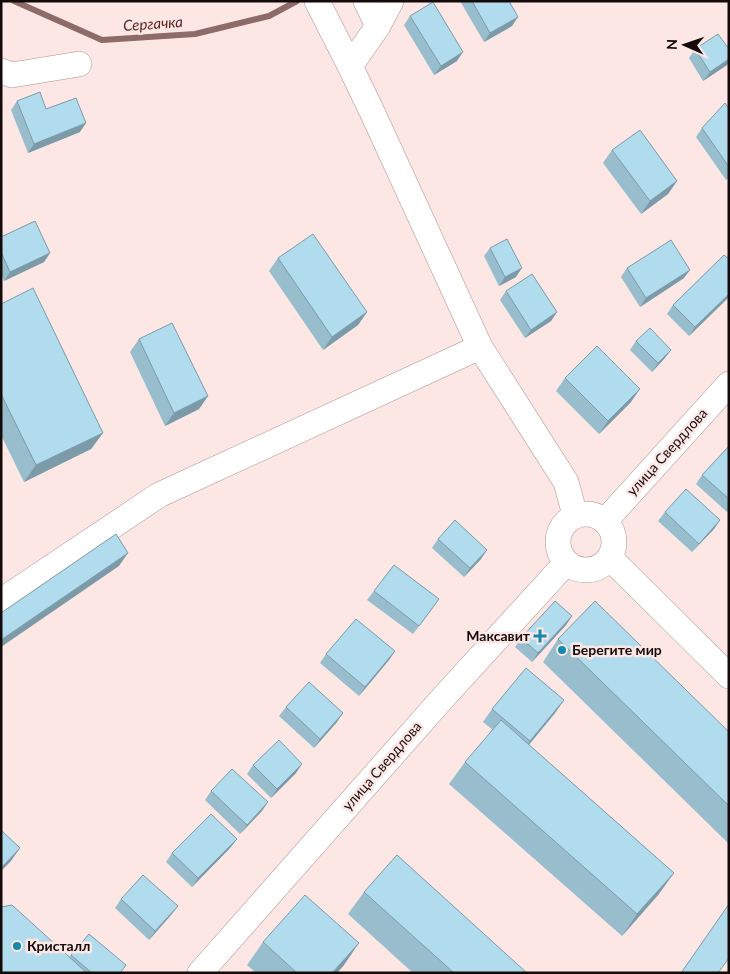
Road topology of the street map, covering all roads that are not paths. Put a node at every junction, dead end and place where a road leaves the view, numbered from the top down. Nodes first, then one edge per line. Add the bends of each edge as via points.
1 (317, 1) edge
2 (366, 1) edge
3 (391, 1) edge
4 (378, 26) junction
5 (78, 64) dead end
6 (350, 66) junction
7 (1, 71) edge
8 (480, 347) junction
9 (729, 384) edge
10 (575, 515) junction
11 (605, 521) junction
12 (610, 558) junction
13 (566, 563) junction
14 (1, 601) edge
15 (729, 676) edge
16 (200, 973) edge

1 - 6 street
2 - 4 street
3 - 4 street
4 - 6 street
5 - 7 street via 12,75
6 - 8 street
8 - 10 street via 566,482
8 - 14 street via 159,495
9 - 11 street, улица Свердлова
10 - 11 street via 591,514
10 - 13 street via 561,528 558,546
11 - 12 street via 614,538
12 - 13 street via 597,568 581,570
12 - 15 street
13 - 16 street, улица Свердлова

